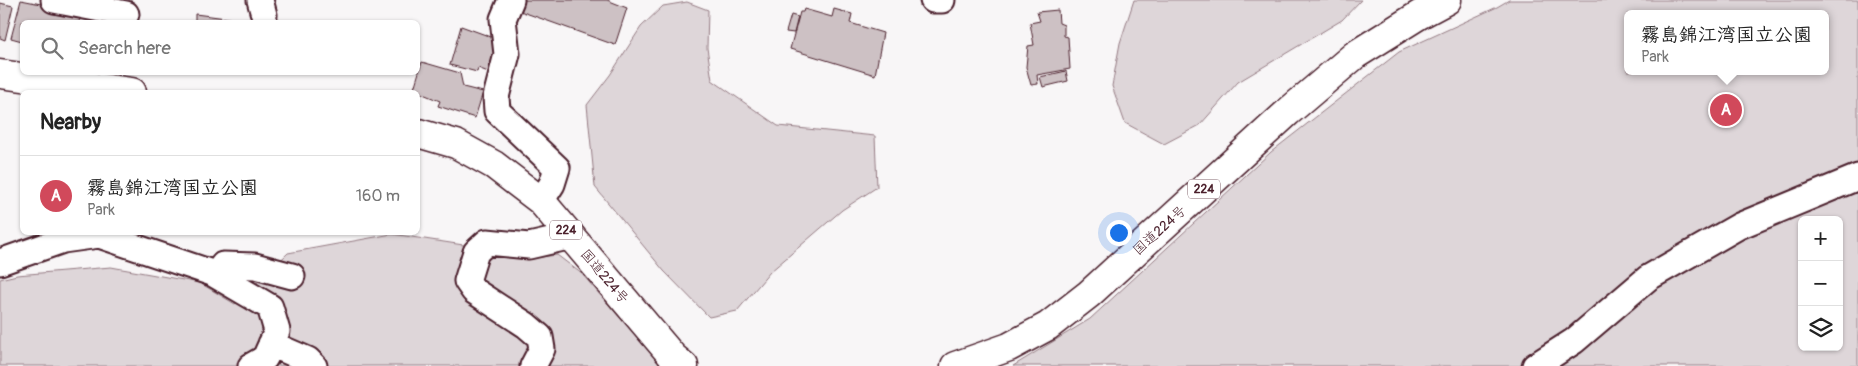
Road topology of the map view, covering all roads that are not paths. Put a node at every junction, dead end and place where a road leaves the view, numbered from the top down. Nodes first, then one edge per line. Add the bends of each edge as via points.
1 (54, 0) edge
2 (511, 0) edge
3 (933, 0) edge
4 (942, 0) edge
5 (1447, 0) edge
6 (127, 12) edge
7 (0, 74) edge
8 (117, 85) edge
9 (420, 134) edge
10 (1858, 177) edge
11 (541, 201) junction
12 (572, 236) junction
13 (0, 262) edge
14 (217, 275) junction
15 (292, 276) dead end
16 (271, 344) junction
17 (251, 366) edge
18 (314, 366) edge
19 (534, 366) edge
20 (684, 366) edge
21 (955, 366) edge
22 (1535, 366) edge

1 - 6 street
2 - 11 street via 503,19 507,54 496,97 497,111 557,168
3 - 4 street
5 - 21 highway, 国道224号 / 224 via 1355,56 1288,112 1089,294 1048,326 1009,347
7 - 8 highway
9 - 11 highway, 国道224号 / 224 via 456,144 494,165
10 - 22 street via 1738,226 1648,278 1574,341
11 - 12 highway, 国道224号 / 224
12 - 19 street via 529,246 487,242 476,252 467,281 474,291 540,337 542,349
12 - 20 highway, 国道224号 / 224
13 - 14 street via 63,240 99,235
14 - 15 street via 223,265 231,265 255,266
14 - 16 street via 270,307 277,331
16 - 17 street via 265,358
16 - 18 street via 308,360

